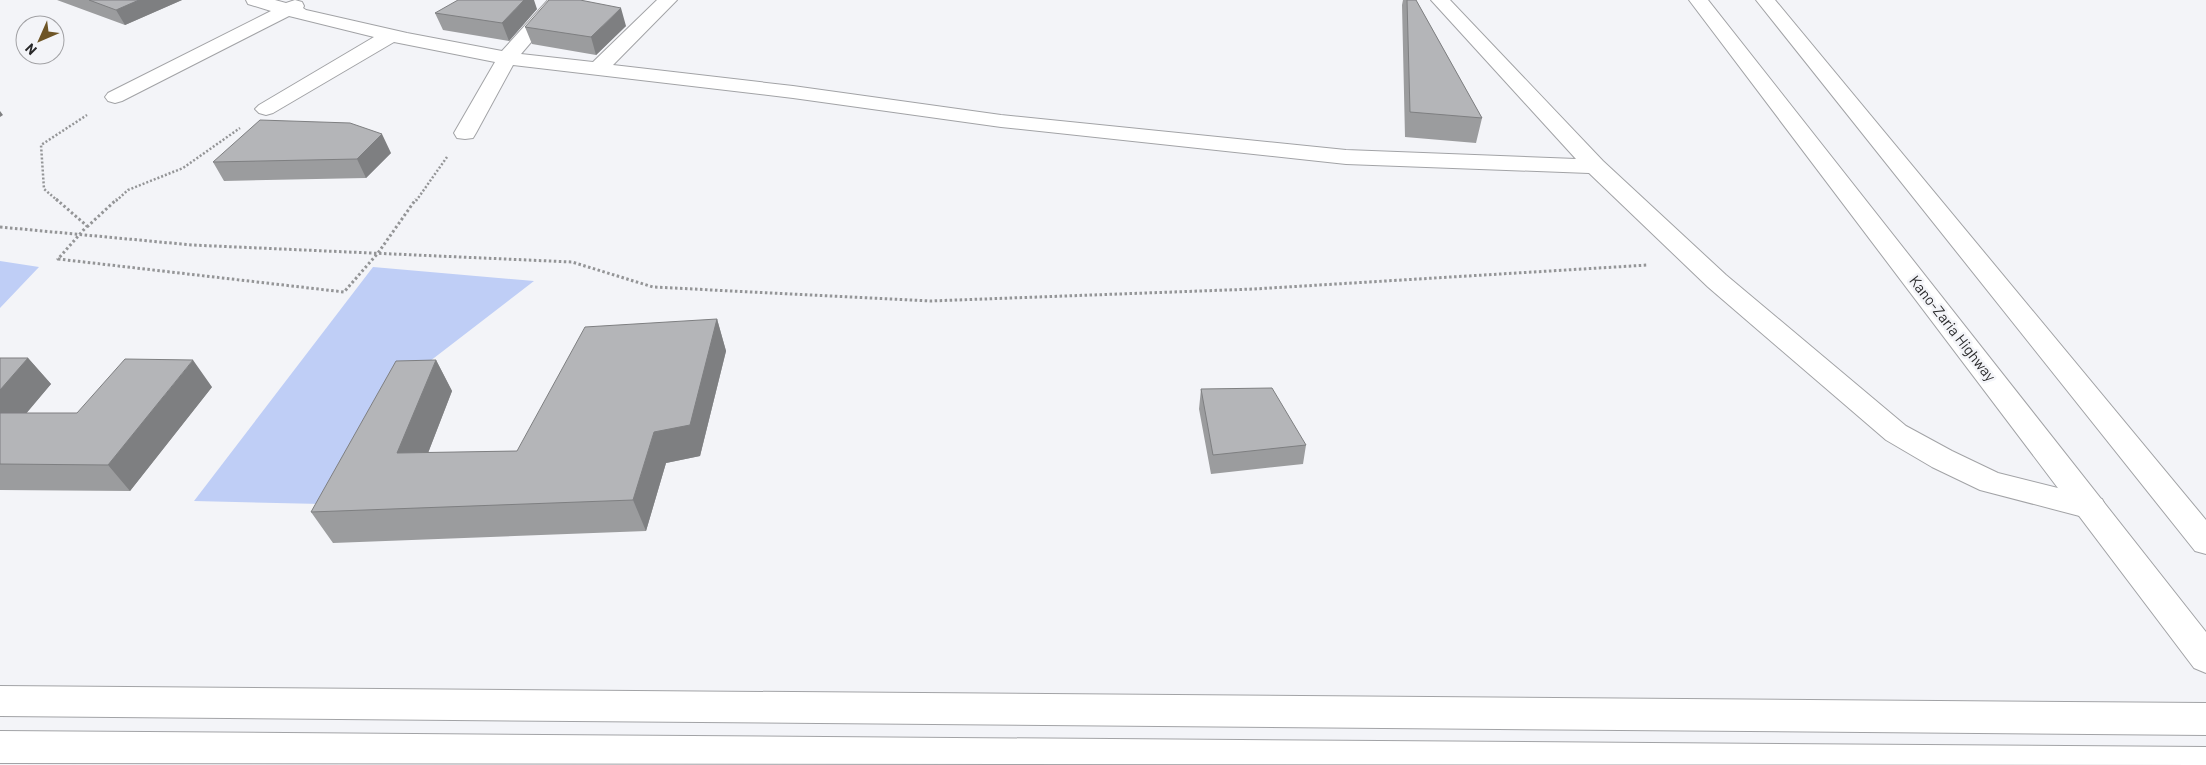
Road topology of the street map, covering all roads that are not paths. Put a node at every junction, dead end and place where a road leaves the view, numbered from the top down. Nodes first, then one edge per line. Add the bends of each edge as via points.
1 (255, 0) edge
2 (311, 0) edge
3 (558, 0) edge
4 (668, 0) edge
5 (1440, 0) edge
6 (1698, 0) edge
7 (1765, 0) edge
8 (287, 10) junction
9 (392, 35) junction
10 (507, 58) junction
11 (597, 68) junction
12 (115, 97) road end
13 (266, 109) road end
14 (465, 133) road end
15 (1595, 166) junction
16 (2091, 507) junction
17 (2206, 542) edge
18 (2206, 658) edge
19 (0, 701) edge
20 (2206, 719) edge
21 (0, 747) edge
22 (2206, 764) edge

1 - 8 main road
2 - 8 main road
3 - 10 main road
4 - 11 main road
5 - 15 main road
6 - 16 main road, Kano-Zaria Highway
7 - 17 main road
8 - 9 main road
8 - 12 main road
9 - 10 main road
9 - 13 main road
10 - 11 main road
10 - 14 main road
11 - 15 main road via 1001,121 1346,157
15 - 16 main road via 1696,262 1896,433 1942,460 1991,482
16 - 18 main road, Kano-Zaria Highway
19 - 20 main road
21 - 22 main road

